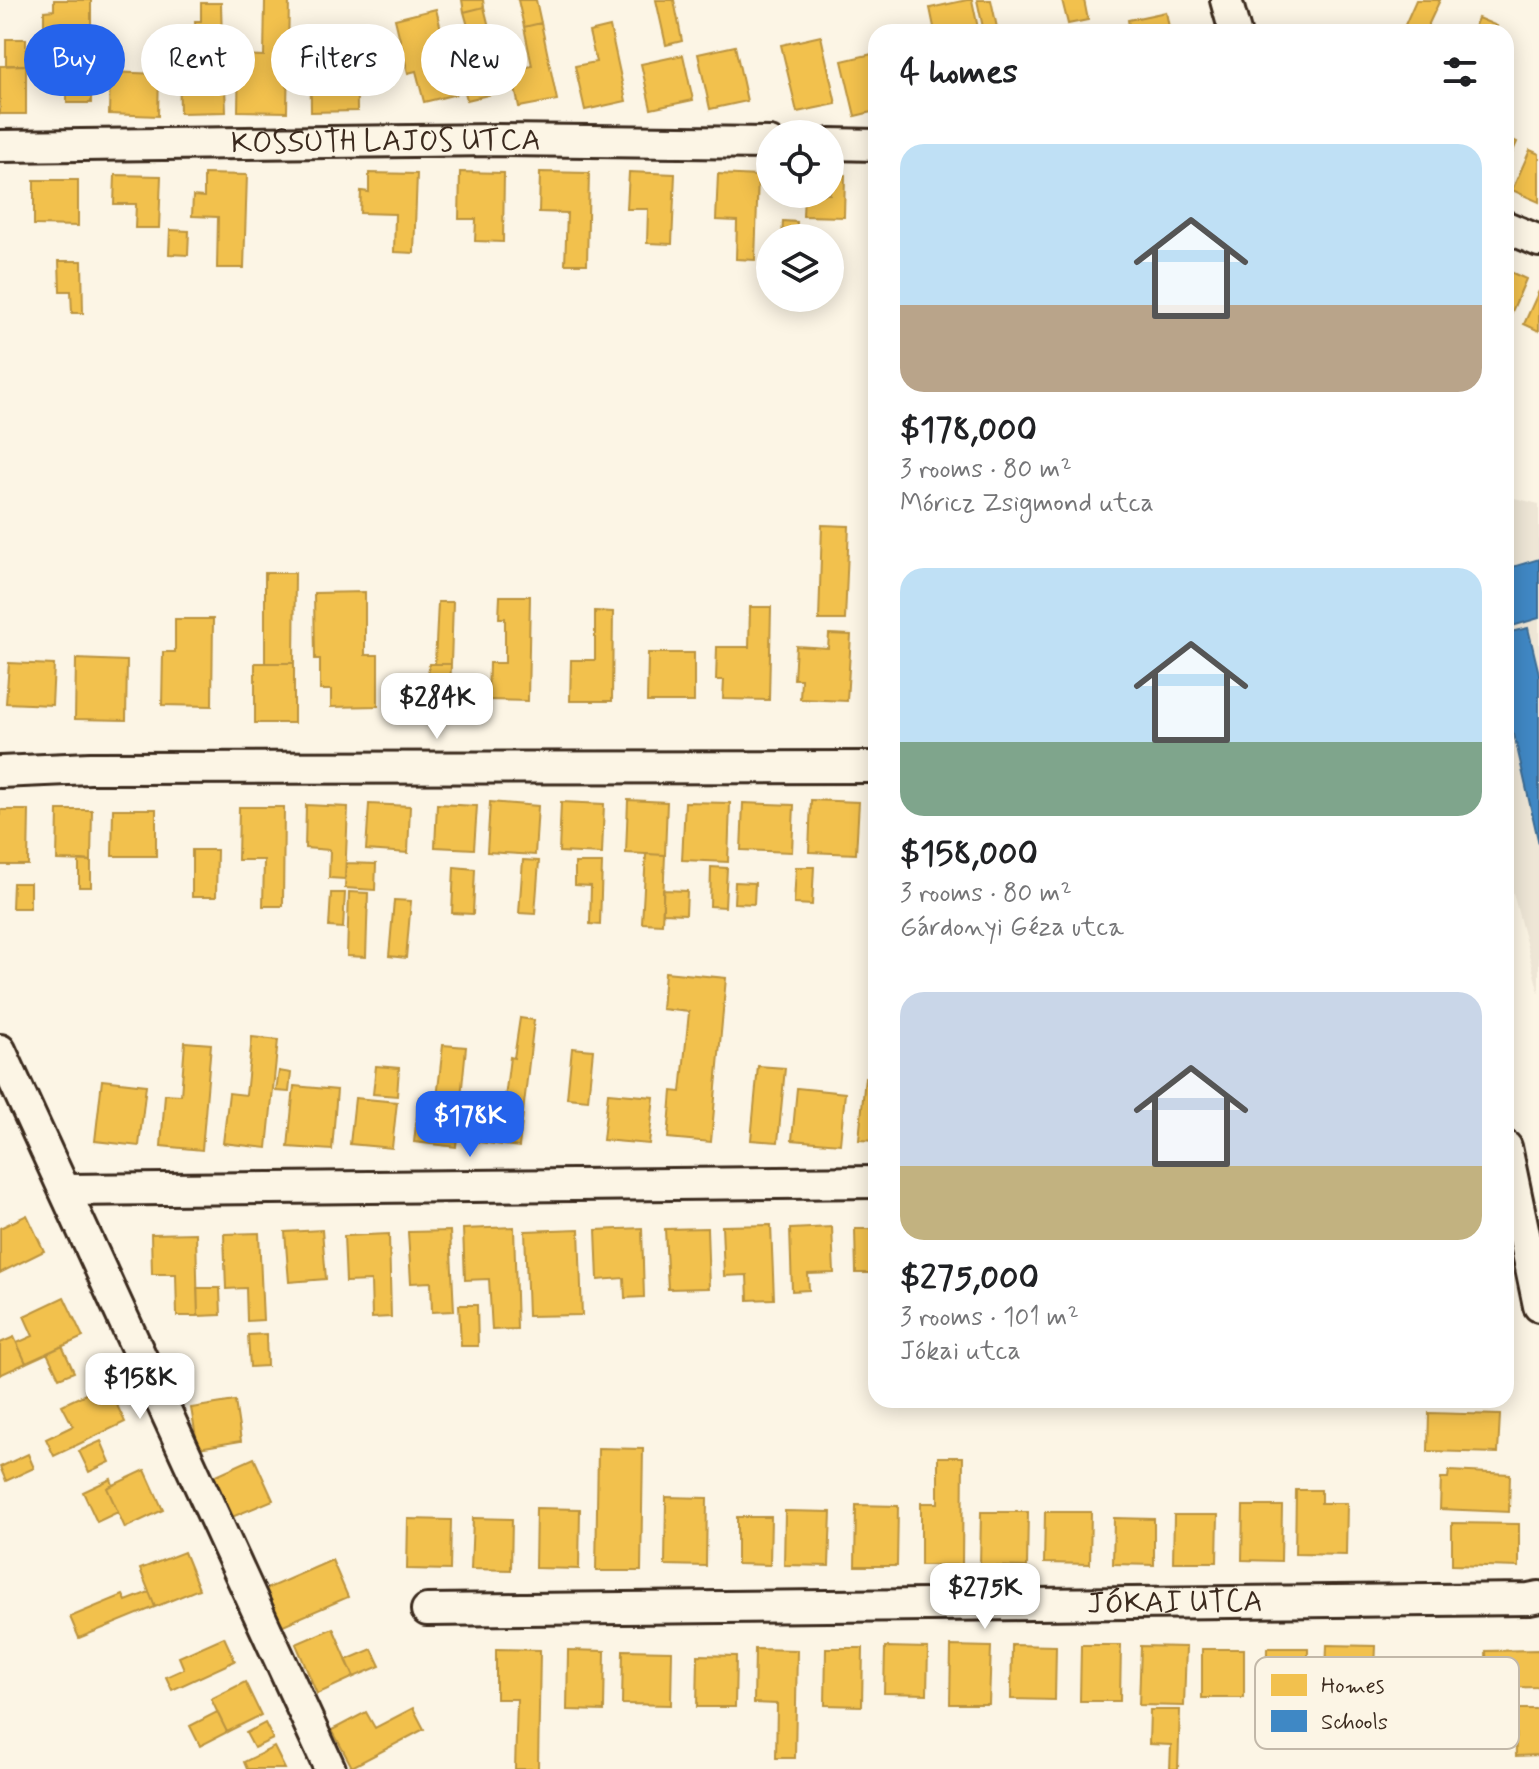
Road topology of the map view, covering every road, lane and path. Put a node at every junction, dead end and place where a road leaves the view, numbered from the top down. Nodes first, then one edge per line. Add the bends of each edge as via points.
1 (1226, 0) edge
2 (1233, 24) edge
3 (756, 143) edge
4 (844, 144) edge
5 (868, 145) edge
6 (0, 146) edge
7 (1514, 230) edge
8 (1539, 241) edge
9 (868, 767) edge
10 (0, 772) edge
11 (0, 1050) edge
12 (868, 1182) edge
13 (1518, 1183) edge
14 (65, 1190) junction
15 (1539, 1306) edge
16 (1539, 1597) edge
17 (427, 1610) dead end
18 (330, 1769) edge

1 - 2 street
3 - 6 street, KOSSUTH LAJOS UTCA
4 - 5 street
7 - 8 street
9 - 10 street
11 - 14 street
12 - 14 street
13 - 15 street
14 - 18 street
16 - 17 street, JÓKAI UTCA

